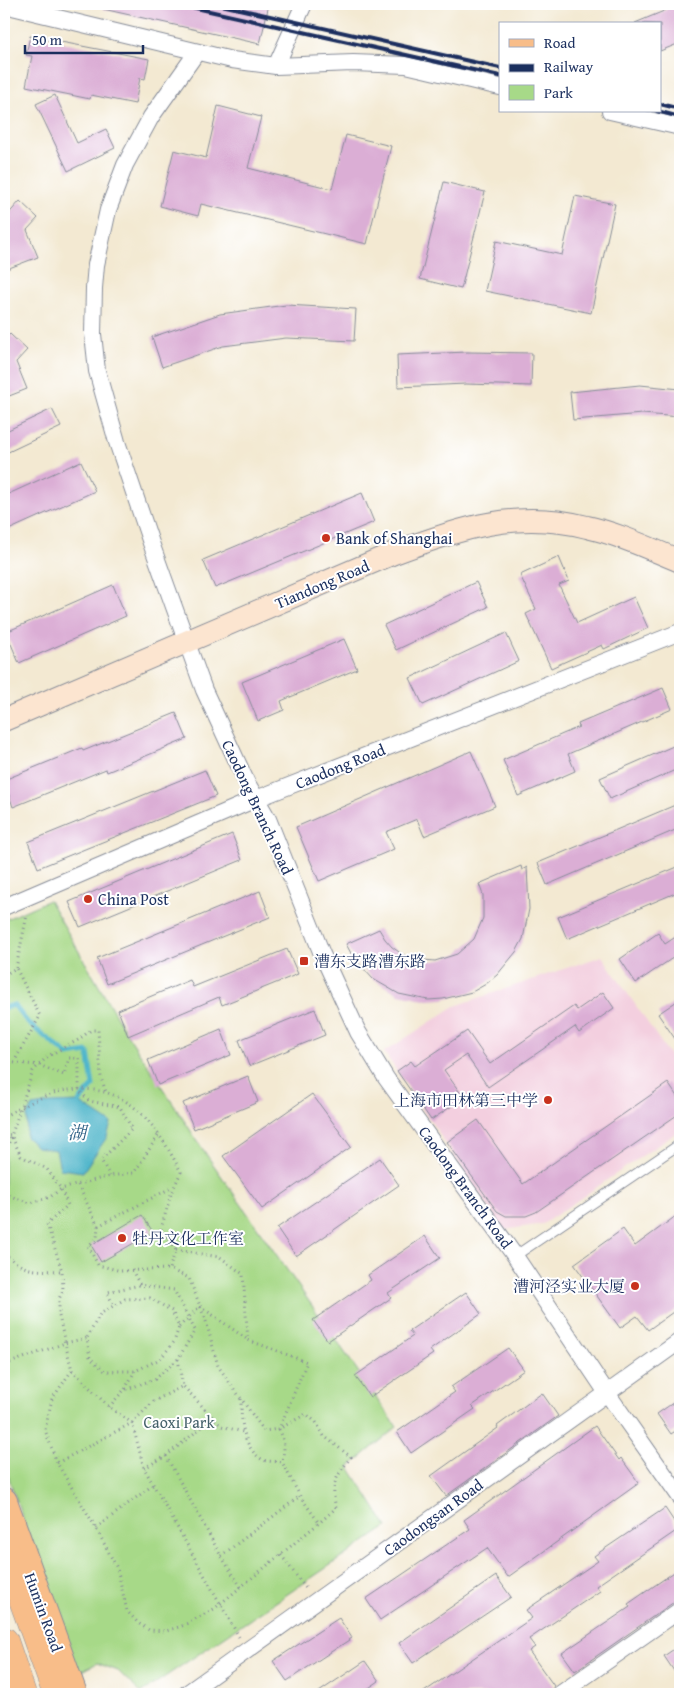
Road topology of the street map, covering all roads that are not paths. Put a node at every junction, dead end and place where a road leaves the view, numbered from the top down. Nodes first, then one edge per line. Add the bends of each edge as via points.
1 (304, 4) edge
2 (4, 5) edge
3 (197, 52) junction
4 (276, 66) junction
5 (499, 87) edge
6 (614, 112) edge
7 (680, 127) edge
8 (680, 561) edge
9 (680, 632) edge
10 (186, 643) junction
11 (4, 720) edge
12 (256, 799) junction
13 (4, 908) edge
14 (680, 1144) edge
15 (515, 1256) junction
16 (680, 1341) edge
17 (607, 1393) junction
18 (680, 1497) edge
19 (4, 1501) edge
20 (4, 1548) edge
21 (4, 1572) edge
22 (680, 1610) edge
23 (4, 1641) edge
24 (22, 1694) edge
25 (48, 1694) edge
26 (56, 1694) edge
27 (74, 1694) edge
28 (186, 1694) edge
29 (560, 1694) edge

1 - 4 street
2 - 3 street
3 - 4 street
3 - 10 street, Caodong Branch Road via 150,116 116,186 96,265 92,311 94,353 101,390
4 - 5 street via 353,63 406,66
6 - 7 street
8 - 10 street, Tiandong Road via 612,534 552,520 475,525 394,553
9 - 12 street, Caodong Road
10 - 11 street, Tiandong Road
10 - 12 street, Caodong Branch Road via 204,690
12 - 13 street, Caodong Road
12 - 15 street, Caodong Branch Road via 268,819 322,954 370,1053
14 - 15 lane
15 - 17 street, Caodong Branch Road
16 - 17 street, Caodongsan Road
17 - 18 street, Caodong Branch Road
17 - 28 street, Caodongsan Road
19 - 27 main road, Humin Road
20 - 26 highway
21 - 25 main road
22 - 29 street
23 - 24 highway

